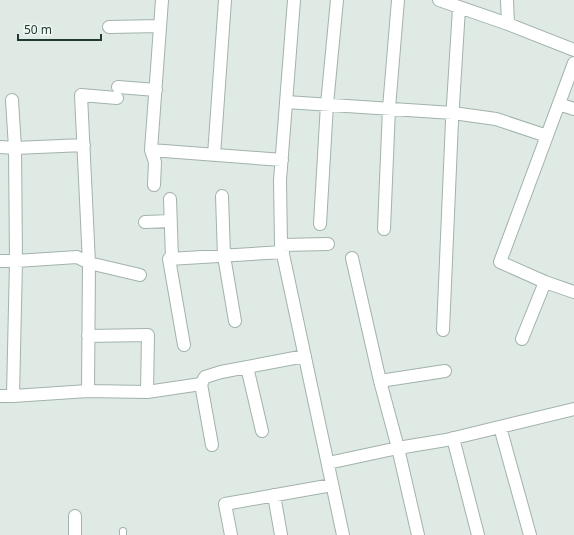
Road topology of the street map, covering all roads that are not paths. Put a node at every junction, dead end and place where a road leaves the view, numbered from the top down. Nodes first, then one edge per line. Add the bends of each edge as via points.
1 (162, 0) edge
2 (225, 0) edge
3 (294, 0) edge
4 (337, 0) edge
5 (398, 0) edge
6 (439, 0) edge
7 (508, 0) edge
8 (459, 8) junction
9 (508, 24) junction
10 (160, 26) junction
11 (109, 27) dead end
12 (574, 50) edge
13 (574, 63) edge
14 (156, 90) junction
15 (12, 100) dead end
16 (286, 102) junction
17 (327, 104) junction
18 (559, 104) junction
19 (389, 108) junction
20 (574, 109) edge
21 (453, 113) junction
22 (548, 136) junction
23 (84, 145) junction
24 (0, 147) edge
25 (15, 148) junction
26 (151, 150) junction
27 (214, 155) junction
28 (282, 160) junction
29 (154, 185) dead end
30 (222, 196) dead end
31 (170, 199) dead end
32 (171, 221) junction
33 (145, 222) dead end
34 (320, 224) dead end
35 (384, 229) dead end
36 (328, 244) dead end
37 (282, 248) junction
38 (224, 256) junction
39 (352, 258) dead end
40 (172, 259) junction
41 (0, 261) edge
42 (16, 261) junction
43 (89, 263) junction
44 (140, 275) dead end
45 (545, 282) junction
46 (573, 291) edge
47 (235, 321) dead end
48 (443, 330) dead end
49 (88, 336) junction
50 (522, 339) dead end
51 (184, 345) dead end
52 (305, 356) junction
53 (247, 367) junction
54 (444, 371) dead end
55 (380, 381) junction
56 (201, 384) junction
57 (88, 391) junction
58 (147, 392) junction
59 (0, 396) edge
60 (13, 396) junction
61 (574, 409) edge
62 (500, 427) junction
63 (262, 431) dead end
64 (453, 438) junction
65 (212, 445) dead end
66 (398, 448) junction
67 (328, 463) junction
68 (332, 485) junction
69 (274, 495) junction
70 (75, 516) dead end
71 (75, 535) edge
72 (231, 535) edge
73 (281, 535) edge
74 (342, 535) edge
75 (418, 535) edge
76 (478, 535) edge
77 (530, 535) edge

1 - 10 street
2 - 27 street
3 - 16 street
4 - 17 street
5 - 19 street
6 - 8 street
7 - 9 street
8 - 9 street
8 - 21 street
9 - 12 street
10 - 11 street
10 - 14 street
13 - 18 street
14 - 23 street via 81,95
14 - 26 street
15 - 25 street
16 - 17 street
16 - 28 street
17 - 19 street
17 - 34 street
18 - 20 street
18 - 22 street
19 - 21 street
19 - 35 street
21 - 22 street via 496,119
21 - 48 street
22 - 45 street via 500,262
23 - 25 street
23 - 43 street
24 - 25 street
25 - 42 street
26 - 27 street
26 - 29 street via 155,162
27 - 28 street
28 - 37 street
30 - 38 street
31 - 32 street
32 - 33 street
32 - 40 street
36 - 37 street
37 - 38 street
37 - 52 street
38 - 40 street
38 - 47 street
39 - 55 street
40 - 51 street via 169,259
41 - 42 street
42 - 43 street via 77,257
42 - 60 street
43 - 44 street
43 - 49 street
45 - 46 street
45 - 50 street
49 - 57 street
49 - 58 street via 148,335
52 - 53 street
52 - 67 street
53 - 56 street via 205,377
53 - 63 street
54 - 55 street
55 - 66 street
56 - 58 street
56 - 65 street
57 - 58 street
57 - 60 street
59 - 60 street
61 - 62 street
62 - 64 street
62 - 77 street
64 - 66 street
64 - 76 street
66 - 67 street
66 - 75 street
67 - 68 street
68 - 69 street
68 - 74 street
69 - 72 street via 225,504
69 - 73 street
70 - 71 street

